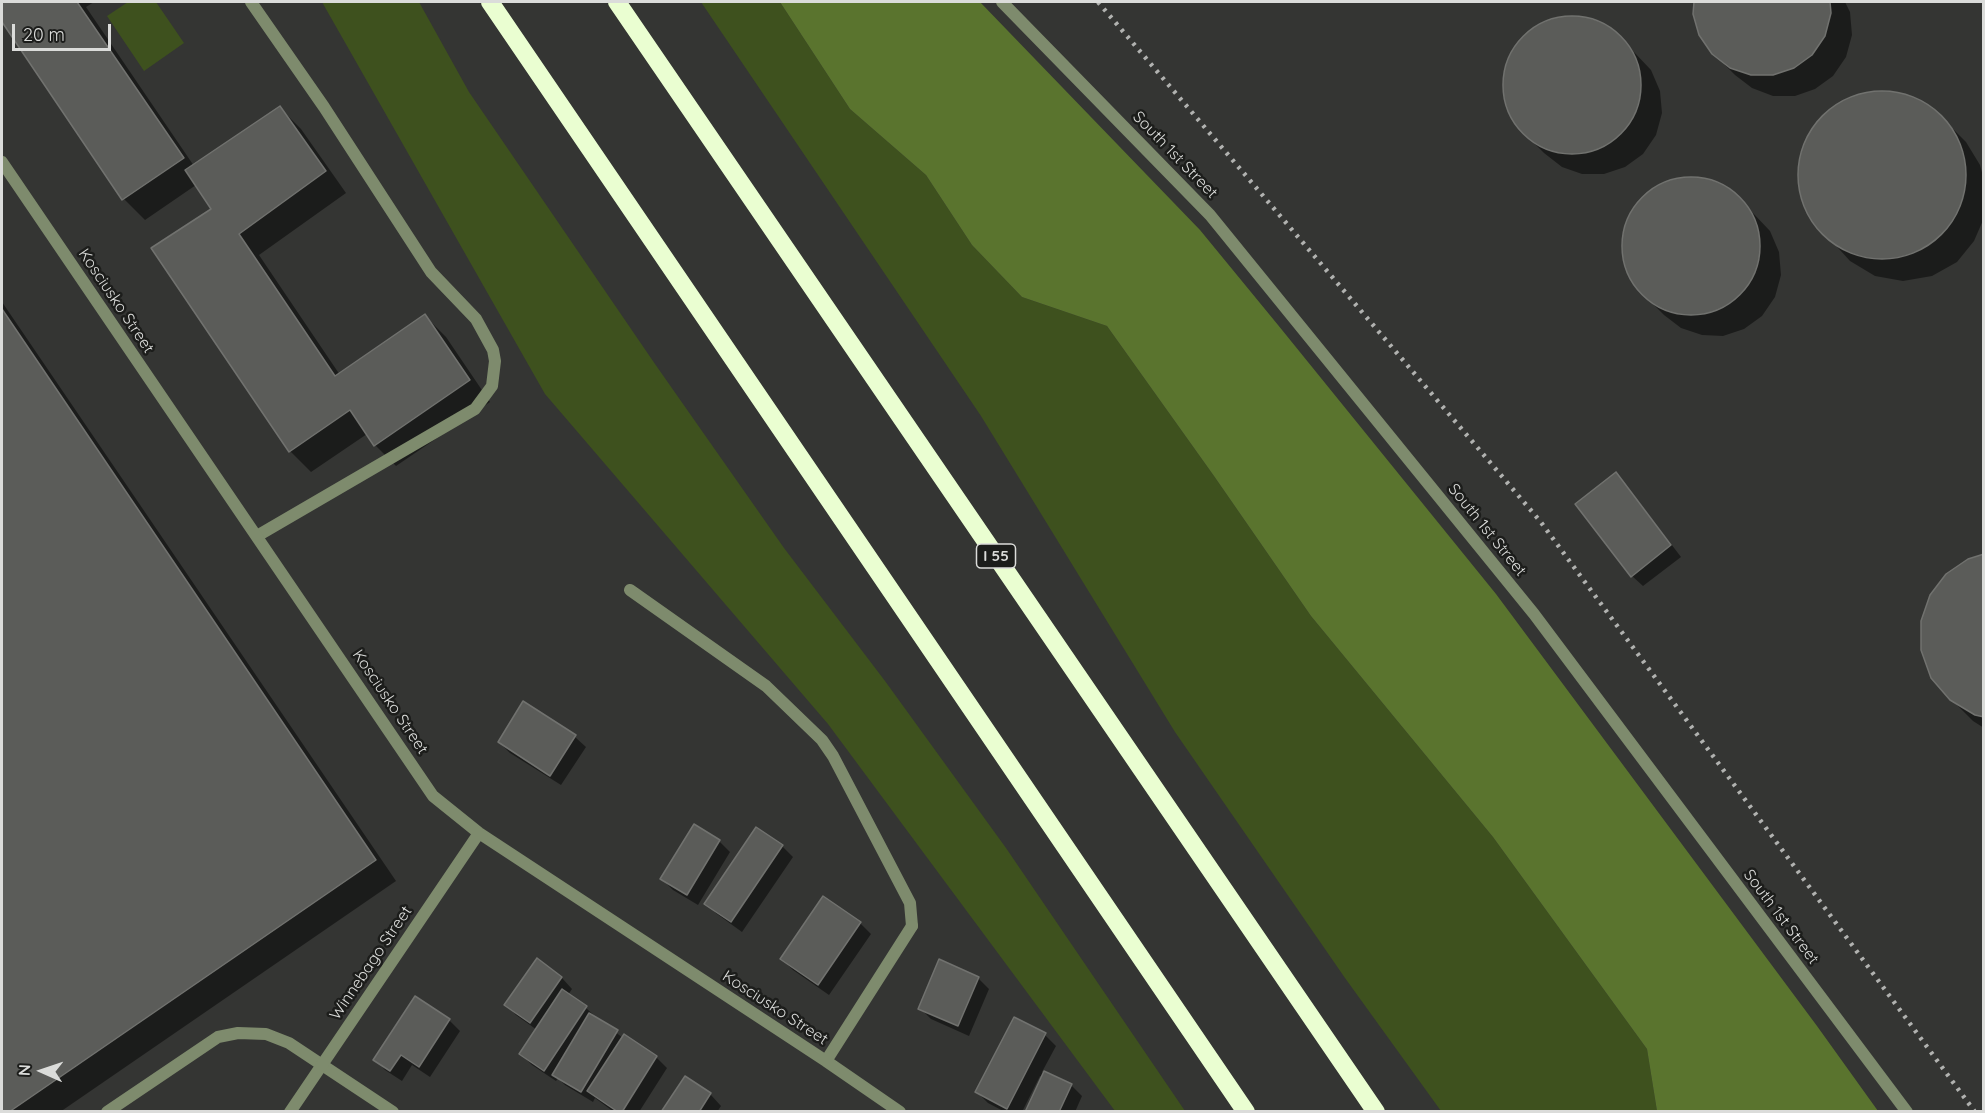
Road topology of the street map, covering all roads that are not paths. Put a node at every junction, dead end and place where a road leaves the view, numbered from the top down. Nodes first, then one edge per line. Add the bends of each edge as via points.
1 (251, 2) edge
2 (617, 2) edge
3 (1002, 2) edge
4 (491, 4) edge
5 (2, 162) edge
6 (257, 536) junction
7 (630, 590) dead end
8 (479, 833) junction
9 (826, 1061) junction
10 (322, 1064) junction
11 (108, 1112) edge
12 (290, 1112) edge
13 (393, 1112) edge
14 (900, 1112) edge
15 (1246, 1112) edge
16 (1376, 1112) edge
17 (1906, 1112) edge

1 - 6 street via 324,106 431,272 476,319 495,361 492,386 475,409
2 - 16 highway, I 55
3 - 17 street, South 1st Street via 1210,214 1534,615
4 - 15 highway
5 - 6 street, Kosciusko Street
6 - 8 street, Kosciusko Street via 433,796
7 - 9 street via 766,686 822,741 834,756 910,903 912,926
8 - 9 street, Kosciusko Street
8 - 10 street, Winnebago Street
9 - 14 street, Kosciusko Street
10 - 11 street via 266,1034 218,1037
10 - 12 street, Winnebago Street
10 - 13 street

